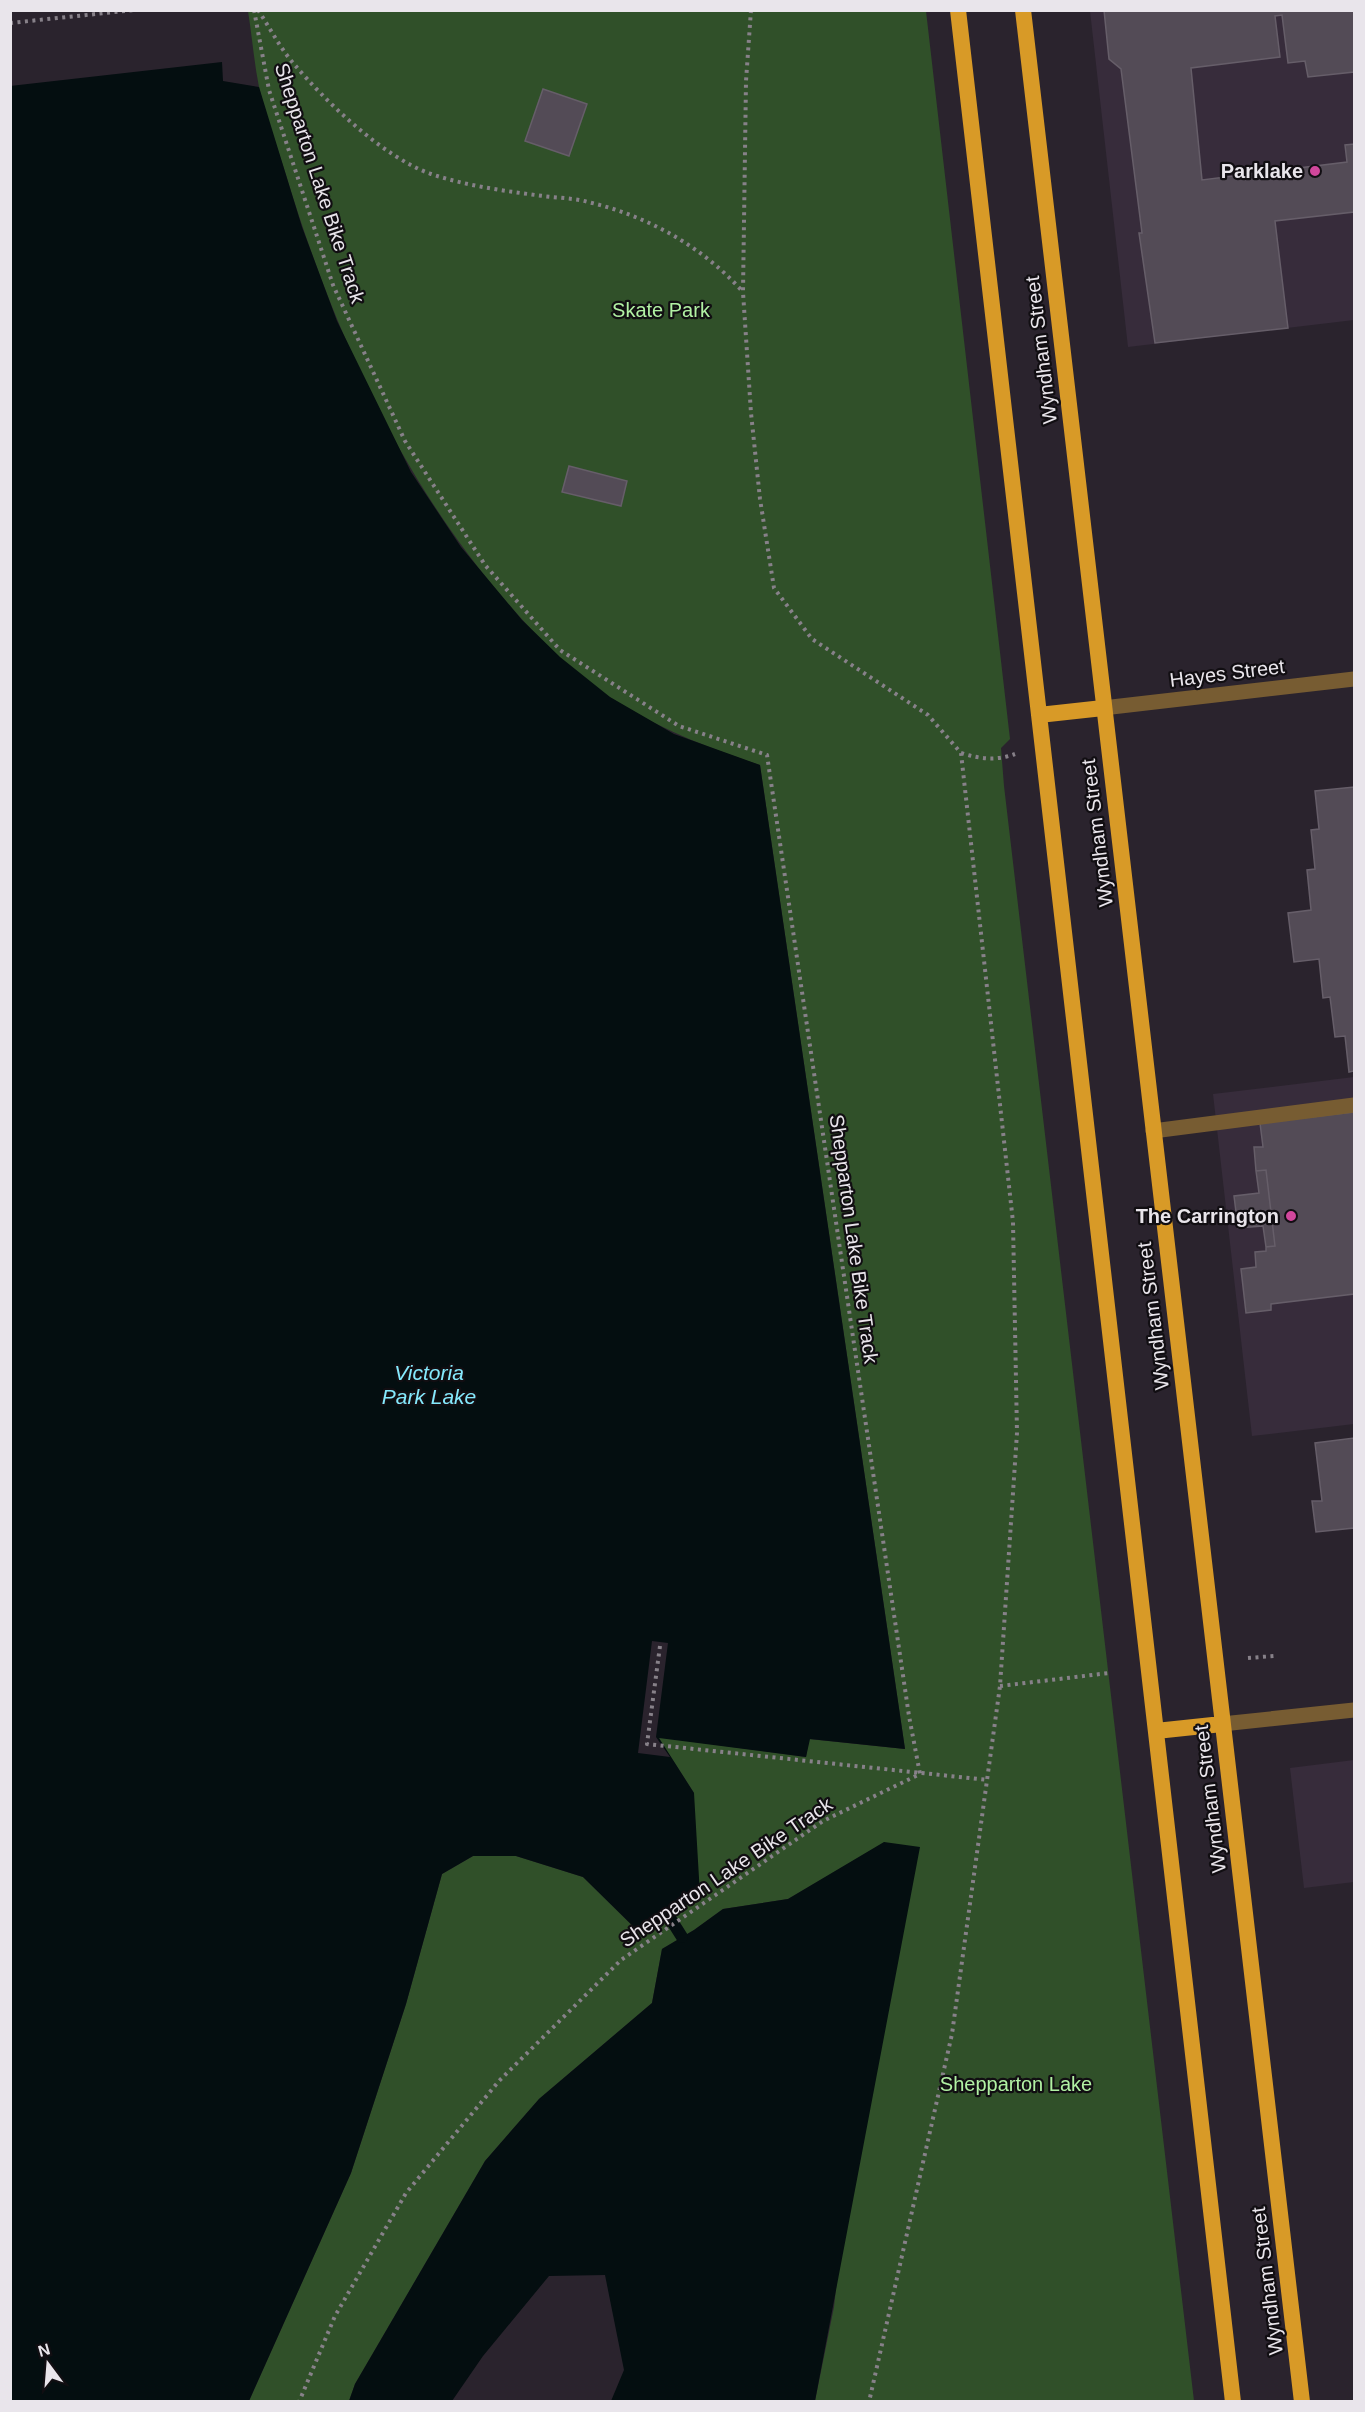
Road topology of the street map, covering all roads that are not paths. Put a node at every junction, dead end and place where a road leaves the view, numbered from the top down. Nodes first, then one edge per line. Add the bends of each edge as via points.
1 (958, 10) edge
2 (1023, 10) edge
3 (1354, 679) edge
4 (1103, 708) junction
5 (1039, 716) junction
6 (1354, 1105) edge
7 (1153, 1131) junction
8 (1354, 1710) edge
9 (1222, 1724) junction
10 (1156, 1731) junction
11 (1233, 2402) edge
12 (1302, 2402) edge

1 - 5 highway
2 - 4 highway, Wyndham Street
3 - 4 street, Hayes Street
4 - 5 highway
4 - 7 highway, Wyndham Street
5 - 10 highway
6 - 7 street
7 - 9 highway, Wyndham Street
8 - 9 street
9 - 10 highway
9 - 12 highway, Wyndham Street
10 - 11 highway

